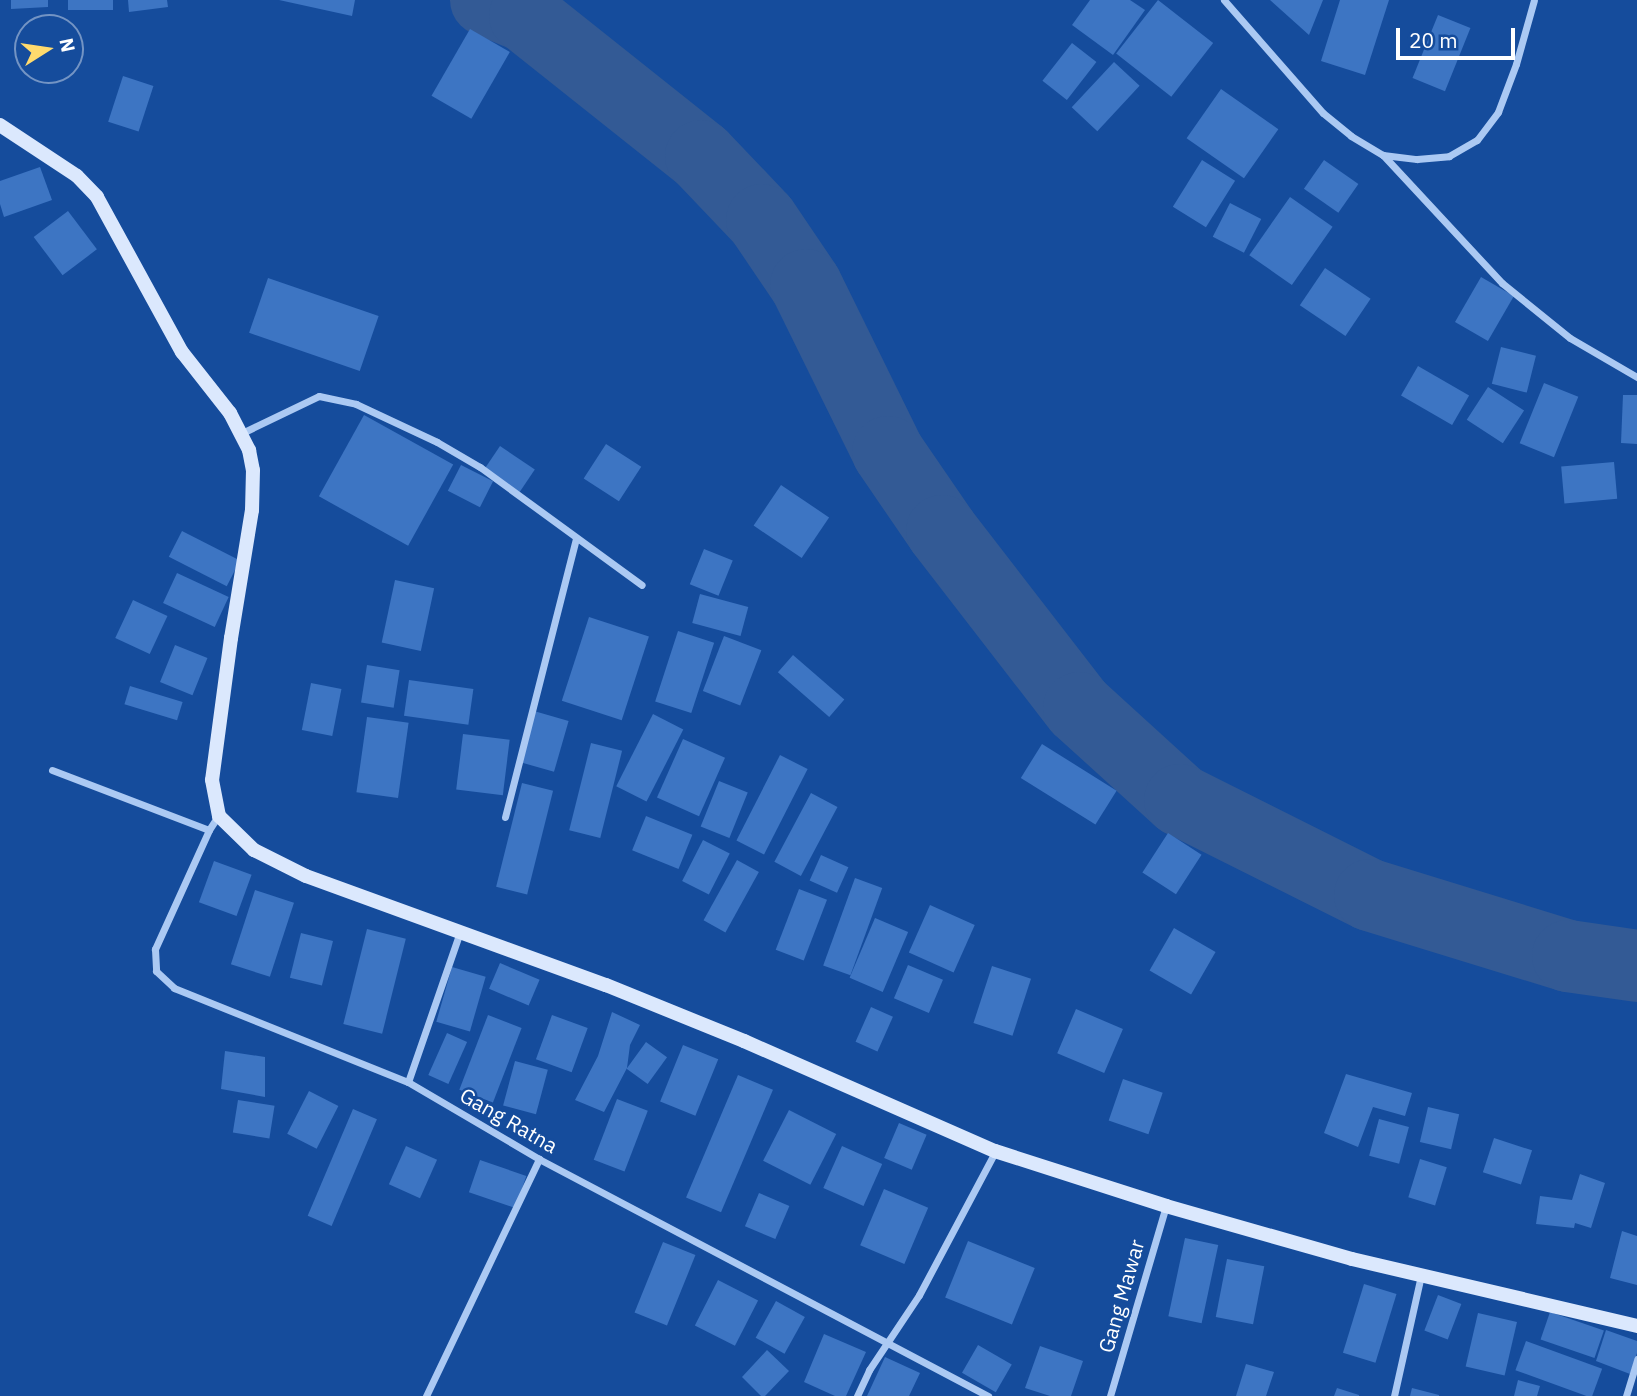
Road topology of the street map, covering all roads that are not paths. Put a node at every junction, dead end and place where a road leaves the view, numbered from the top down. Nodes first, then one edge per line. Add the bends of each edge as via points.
1 (1224, 0) edge
2 (1534, 0) edge
3 (0, 125) edge
4 (1383, 155) junction
5 (1637, 377) edge
6 (242, 433) junction
7 (576, 539) junction
8 (642, 584) dead end
9 (52, 770) dead end
10 (219, 816) junction
11 (505, 817) dead end
12 (209, 830) junction
13 (460, 932) junction
14 (408, 1082) junction
15 (995, 1151) junction
16 (539, 1159) junction
17 (1166, 1206) junction
18 (1421, 1275) junction
19 (1637, 1326) edge
20 (885, 1344) junction
21 (1637, 1359) edge
22 (426, 1396) edge
23 (858, 1396) edge
24 (988, 1396) edge
25 (1110, 1396) edge
26 (1394, 1396) edge
27 (1626, 1396) edge

1 - 4 street via 1323,113
2 - 4 street via 1498,111 1477,140 1449,156
3 - 6 street via 77,176 97,197 182,352
4 - 5 street via 1502,283 1570,338
6 - 7 street via 319,396 356,404 480,467
6 - 10 street via 253,470 252,510 212,780
7 - 8 street
7 - 11 street
9 - 12 street
10 - 12 street, Gang Ratna
10 - 13 street via 254,850 282,865
12 - 14 street, Gang Ratna via 155,949 156,971 174,988
13 - 14 street
13 - 15 street via 744,1041
14 - 16 street, Gang Ratna
15 - 17 street
15 - 20 street via 919,1295
16 - 20 street, Gang Ratna
16 - 22 street
17 - 18 street
17 - 25 street, Gang Mawar
18 - 19 street
18 - 26 street
20 - 23 street
20 - 24 street, Gang Ratna
21 - 27 street

